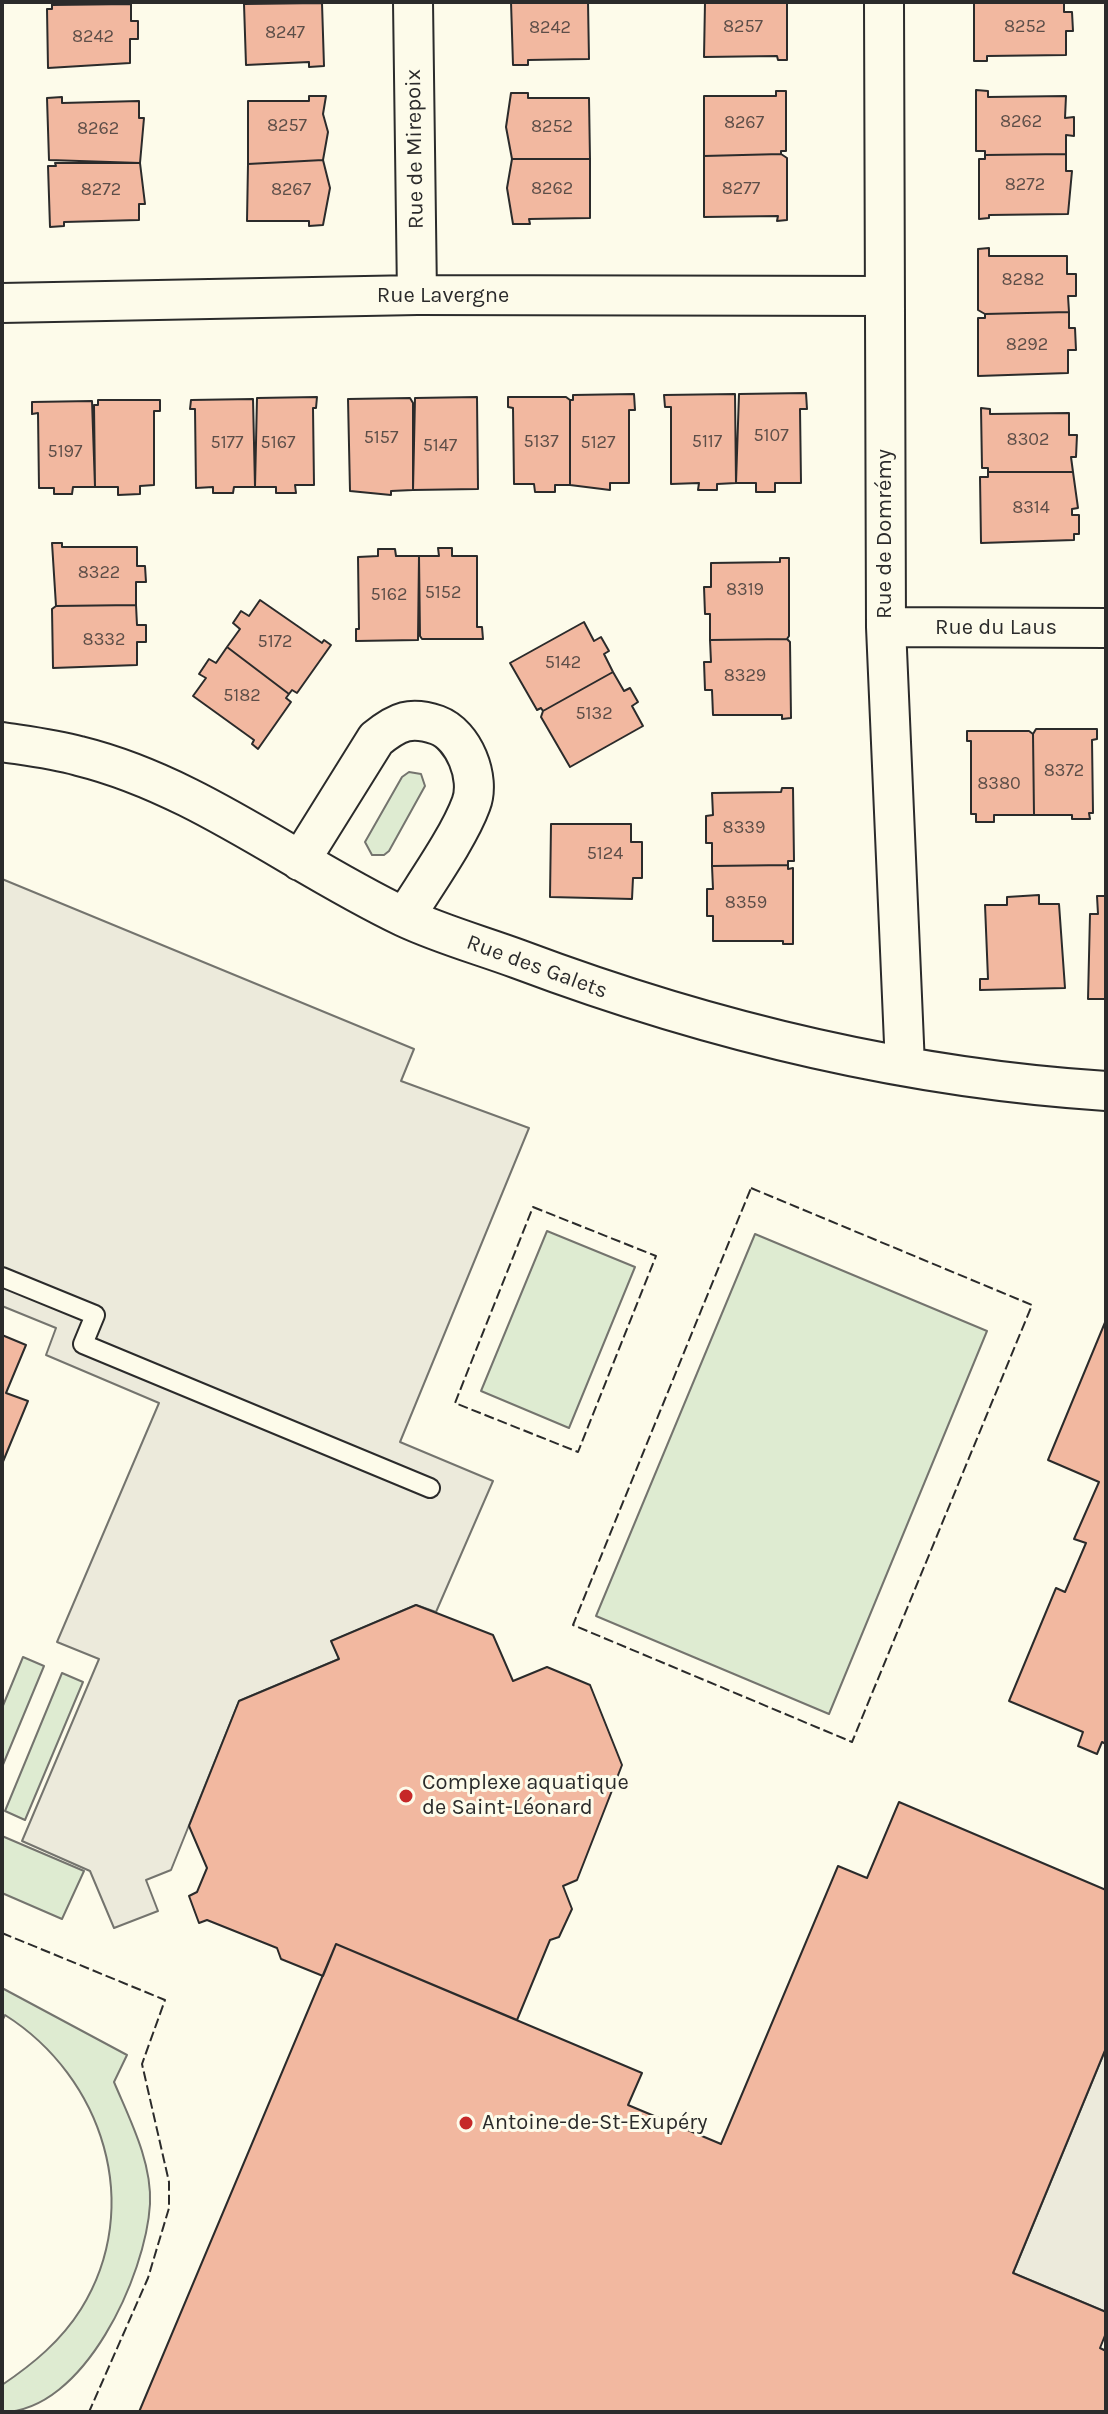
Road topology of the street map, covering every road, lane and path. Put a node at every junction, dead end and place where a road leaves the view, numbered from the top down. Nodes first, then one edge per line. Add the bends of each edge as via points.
1 (413, 2) edge
2 (884, 2) edge
3 (417, 295) junction
4 (884, 296) junction
5 (2, 303) edge
6 (886, 627) junction
7 (1106, 628) edge
8 (2, 742) edge
9 (300, 861) junction
10 (405, 917) junction
11 (905, 1066) junction
12 (1106, 1091) edge
13 (2, 1277) edge
14 (430, 1488) dead end

1 - 3 street, Rue de Mirepoix
2 - 4 street, Rue de Domrémy
3 - 4 street, Rue Lavergne
3 - 5 street, Rue Lavergne
4 - 6 street, Rue de Domrémy
6 - 7 street, Rue du Laus
6 - 11 street, Rue de Domrémy
8 - 9 street, Rue des Galets via 81,756 127,772 187,798
9 - 10 street, Rue des Galets
9 - 10 street via 376,739 393,724 416,718 444,728 463,747 471,771 472,802
10 - 11 street, Rue des Galets via 589,988 705,1023
11 - 12 street, Rue des Galets
13 - 14 lane via 95,1315 83,1344

